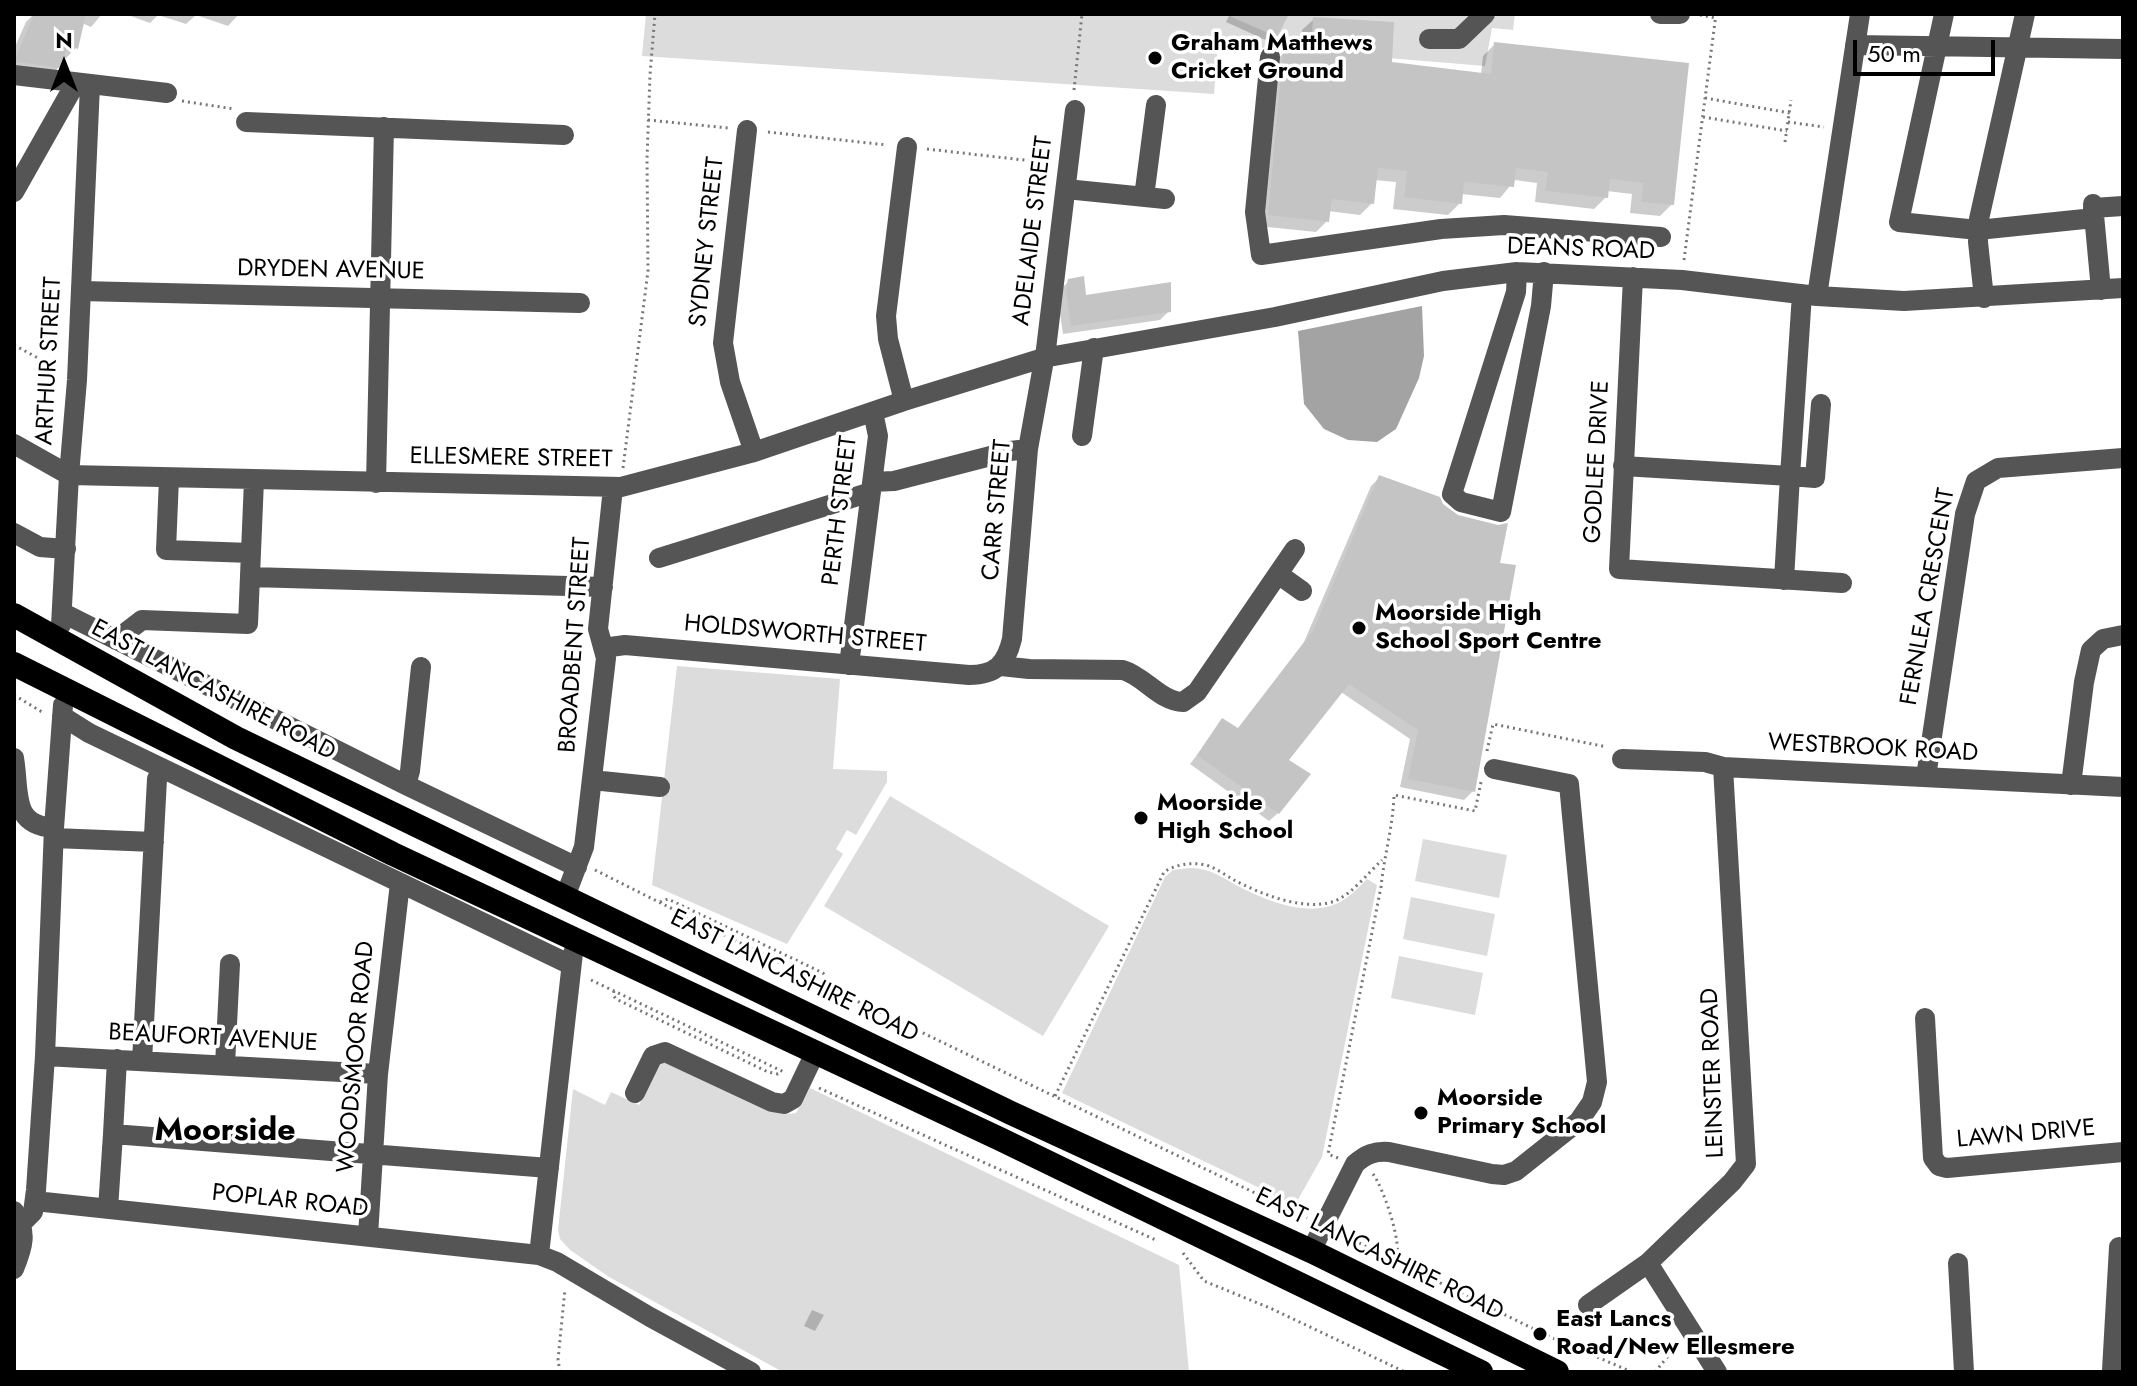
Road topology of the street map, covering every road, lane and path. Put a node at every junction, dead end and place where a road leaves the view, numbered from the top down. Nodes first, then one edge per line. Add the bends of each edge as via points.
1 (655, 14) edge
2 (1082, 14) edge
3 (1485, 14) edge
4 (1660, 14) edge
5 (1680, 14) edge
6 (1690, 14) edge
7 (1860, 14) edge
8 (1944, 14) edge
9 (2025, 14) edge
10 (1716, 16) edge
11 (1429, 39) dead end
12 (1855, 45) junction
13 (1938, 48) junction
14 (2019, 49) junction
15 (2123, 49) edge
16 (1270, 57) dead end
17 (14, 75) edge
18 (82, 84) junction
19 (167, 93) joint
20 (1705, 98) junction
21 (1791, 100) dead end
22 (1156, 105) dead end
23 (1075, 110) joint
24 (1790, 113) dead end
25 (1703, 117) junction
26 (648, 120) junction
27 (246, 122) joint
28 (1788, 122) junction
29 (384, 127) junction
30 (747, 130) junction
31 (1842, 130) junction
32 (1787, 131) junction
33 (564, 135) dead end
34 (1785, 142) dead end
35 (907, 147) junction
36 (1068, 165) junction
37 (1066, 189) junction
38 (14, 192) edge
39 (2123, 206) edge
40 (2094, 210) junction
41 (1978, 230) junction
42 (1661, 237) dead end
43 (1544, 272) junction
44 (1507, 273) junction
45 (1633, 277) junction
46 (1682, 280) junction
47 (2123, 288) edge
48 (2101, 290) junction
49 (81, 291) junction
50 (1810, 295) junction
51 (381, 298) junction
52 (1984, 298) junction
53 (580, 303) dead end
54 (14, 345) edge
55 (1094, 348) junction
56 (1043, 358) junction
57 (77, 380) junction
58 (904, 401) junction
59 (873, 412) junction
60 (1794, 421) junction
61 (1082, 436) dead end
62 (14, 444) edge
63 (1028, 449) junction
64 (754, 452) junction
65 (2123, 458) edge
66 (1623, 466) junction
67 (69, 475) junction
68 (1790, 476) junction
69 (169, 478) junction
70 (254, 480) junction
71 (376, 483) junction
72 (872, 487) junction
73 (617, 488) junction
74 (14, 533) edge
75 (66, 549) junction
76 (1295, 549) dead end
77 (251, 553) junction
78 (659, 558) dead end
79 (1278, 574) junction
80 (251, 577) junction
81 (1784, 580) junction
82 (1842, 583) dead end
83 (603, 587) junction
84 (1302, 591) dead end
85 (63, 613) junction
86 (14, 615) edge
87 (2123, 635) edge
88 (116, 640) junction
89 (58, 641) junction
90 (603, 648) junction
91 (14, 664) edge
92 (849, 665) junction
93 (1001, 666) junction
94 (421, 667) dead end
95 (14, 695) edge
96 (66, 704) junction
97 (14, 758) edge
98 (1622, 759) dead end
99 (1723, 767) junction
100 (163, 769) junction
101 (1494, 769) dead end
102 (1926, 777) junction
103 (592, 780) junction
104 (406, 785) junction
105 (2071, 785) junction
106 (660, 787) dead end
107 (2123, 787) edge
108 (1394, 795) dead end
109 (54, 833) junction
110 (154, 842) junction
111 (1383, 858) junction
112 (578, 864) junction
113 (400, 883) junction
114 (565, 897) junction
115 (660, 902) junction
116 (573, 953) junction
117 (230, 964) dead end
118 (822, 984) junction
119 (1925, 1018) dead end
120 (815, 1053) junction
121 (45, 1056) junction
122 (117, 1059) junction
123 (142, 1061) junction
124 (225, 1065) junction
125 (378, 1074) junction
126 (802, 1080) junction
127 (635, 1093) dead end
128 (1055, 1096) junction
129 (113, 1134) junction
130 (2123, 1152) edge
131 (373, 1154) junction
132 (1355, 1164) junction
133 (549, 1168) junction
134 (35, 1201) junction
135 (108, 1209) junction
136 (18, 1217) edge
137 (1323, 1225) junction
138 (368, 1236) junction
139 (2119, 1247) dead end
140 (1311, 1251) junction
141 (539, 1255) junction
142 (1396, 1261) junction
143 (1648, 1263) junction
144 (1958, 1263) dead end
145 (14, 1269) edge
146 (572, 1271) junction
147 (1588, 1305) dead end
148 (1693, 1330) junction
149 (2114, 1370) edge
150 (560, 1372) edge
151 (751, 1372) edge
152 (1405, 1372) edge
153 (1481, 1372) edge
154 (1557, 1372) edge
155 (1632, 1372) edge
156 (1655, 1372) edge
157 (1717, 1372) edge
158 (1964, 1372) edge

1 - 26 path
2 - 23 path
3 - 11 street via 1459,39
4 - 5 street
6 - 10 path
7 - 12 street
8 - 13 street
9 - 14 street
10 - 20 path
12 - 13 street
12 - 31 street
13 - 14 street
13 - 41 street via 1899,222
14 - 15 street
14 - 41 street
16 - 42 street via 1255,212 1261,255 1504,225
17 - 18 street
18 - 19 street
18 - 38 street
18 - 49 street, ARTHUR STREET
19 - 27 path via 168,99 232,107
20 - 24 path
20 - 25 path
21 - 28 path
22 - 37 street via 1149,158 1154,198
23 - 36 street, ADELAIDE STREET
25 - 32 path
25 - 46 path
26 - 30 path
26 - 73 path via 648,271
27 - 29 street
28 - 31 path
28 - 32 path
29 - 33 street
29 - 51 street
30 - 35 path
30 - 64 street, SYDNEY STREET via 723,343
31 - 50 street
32 - 34 path
35 - 36 path
35 - 58 street via 886,316
36 - 37 street, ADELAIDE STREET
37 - 56 street, ADELAIDE STREET
39 - 40 street
40 - 41 street
40 - 48 street
41 - 52 street
43 - 44 street, DEANS ROAD
43 - 44 street via 1501,512 1461,502 1452,494 1516,292
43 - 45 street, DEANS ROAD
44 - 55 street, DEANS ROAD
45 - 46 street, DEANS ROAD
45 - 66 street, GODLEE DRIVE
46 - 50 street, DEANS ROAD
47 - 48 street, DEANS ROAD
48 - 52 street, DEANS ROAD
49 - 51 street, DRYDEN AVENUE
49 - 57 street, ARTHUR STREET
50 - 52 street, DEANS ROAD via 1904,301
50 - 60 street
51 - 53 street, DRYDEN AVENUE
51 - 71 street
54 - 57 path
55 - 56 street, DEANS ROAD
55 - 61 street
56 - 58 street, ELLESMERE STREET
56 - 63 street, CARR STREET
57 - 67 street, ARTHUR STREET
58 - 59 street, ELLESMERE STREET
59 - 64 street, ELLESMERE STREET
59 - 72 street, PERTH STREET via 878,436
60 - 68 street
60 - 68 street via 1820,413 1815,478
62 - 67 street, ELLESMERE STREET
63 - 72 street
63 - 93 street, CARR STREET via 1012,639
64 - 73 street, ELLESMERE STREET
65 - 102 street, FERNLEA CRESCENT via 1998,468 1976,481 1965,514
66 - 68 street
66 - 81 street, GODLEE DRIVE via 1619,569
67 - 69 street, ELLESMERE STREET
67 - 75 street, ARTHUR STREET
68 - 81 street
69 - 70 street, ELLESMERE STREET
69 - 77 street via 166,550
70 - 71 street, ELLESMERE STREET
70 - 77 street
71 - 73 street, ELLESMERE STREET
72 - 78 street
72 - 92 street, PERTH STREET
73 - 83 street, BROADBENT STREET
74 - 75 street via 40,547
75 - 85 street, ARTHUR STREET
76 - 79 street
77 - 80 street
79 - 84 street
79 - 93 street, HOLDSWORTH STREET via 1197,692 1183,702 1123,670
80 - 83 street
80 - 88 street via 248,624 142,620
81 - 82 street, GODLEE DRIVE
83 - 90 street, BROADBENT STREET via 598,629
85 - 88 street
85 - 89 street, ARTHUR STREET
86 - 89 highway, EAST LANCASHIRE ROAD
87 - 105 street via 2103,639 2091,650
88 - 104 street
89 - 114 highway, EAST LANCASHIRE ROAD via 236,738
90 - 92 street, HOLDSWORTH STREET via 625,645
90 - 103 street, BROADBENT STREET
91 - 96 highway
92 - 93 street, HOLDSWORTH STREET via 969,675 991,673
94 - 104 street
95 - 96 path via 49,716
96 - 100 street via 89,733
96 - 109 street
96 - 116 highway
97 - 109 street via 22,811 31,824
98 - 99 street, WESTBROOK ROAD
99 - 102 street, WESTBROOK ROAD
99 - 143 street, LEINSTER ROAD via 1746,1164
100 - 110 street via 157,779
100 - 113 street
101 - 132 street via 1569,784 1596,1092 1579,1121 1527,1165 1504,1175 1389,1152 1369,1154
102 - 105 street, WESTBROOK ROAD
103 - 106 street
103 - 112 street, BROADBENT STREET
104 - 112 street
105 - 107 street, WESTBROOK ROAD
108 - 111 path
109 - 110 street
109 - 121 street
110 - 123 street
111 - 128 path via 1344,895 1322,903 1263,893 1205,865 1180,865 1164,872
111 - 132 path via 1328,1154
112 - 114 street, BROADBENT STREET
112 - 115 path
113 - 116 street
113 - 125 street, WOODSMOOR ROAD
114 - 140 highway, EAST LANCASHIRE ROAD
115 - 118 path
115 - 118 path via 668,899 823,973
116 - 120 highway
116 - 126 path via 589,979
116 - 133 street
117 - 124 street
118 - 128 path
119 - 130 street, LAWN DRIVE via 1933,1158 1939,1166
120 - 126 street
120 - 153 highway
121 - 122 street, BEAUFORT AVENUE
121 - 134 street
122 - 123 street, BEAUFORT AVENUE
122 - 129 street
123 - 124 street, BEAUFORT AVENUE
124 - 125 street, BEAUFORT AVENUE
125 - 131 street, WOODSMOOR ROAD
126 - 127 street via 790,1102 779,1104 665,1052 653,1056
126 - 152 path via 1185,1253 1204,1281
128 - 137 path
129 - 131 street
129 - 135 street
131 - 133 street
131 - 138 street, WOODSMOOR ROAD
132 - 137 street
132 - 142 path via 1378,1180 1398,1243
133 - 141 street
134 - 135 street, POPLAR ROAD
134 - 136 street via 32,1215
135 - 138 street, POPLAR ROAD
136 - 145 street via 24,1237
137 - 140 street
137 - 142 path
138 - 141 street, POPLAR ROAD
139 - 149 street
140 - 154 highway, EAST LANCASHIRE ROAD
141 - 146 street, POPLAR ROAD
142 - 155 path
143 - 147 street, LEINSTER ROAD
143 - 148 street
144 - 158 street
146 - 150 path via 565,1284
146 - 151 street, POPLAR ROAD via 679,1325
148 - 156 path
148 - 157 street

